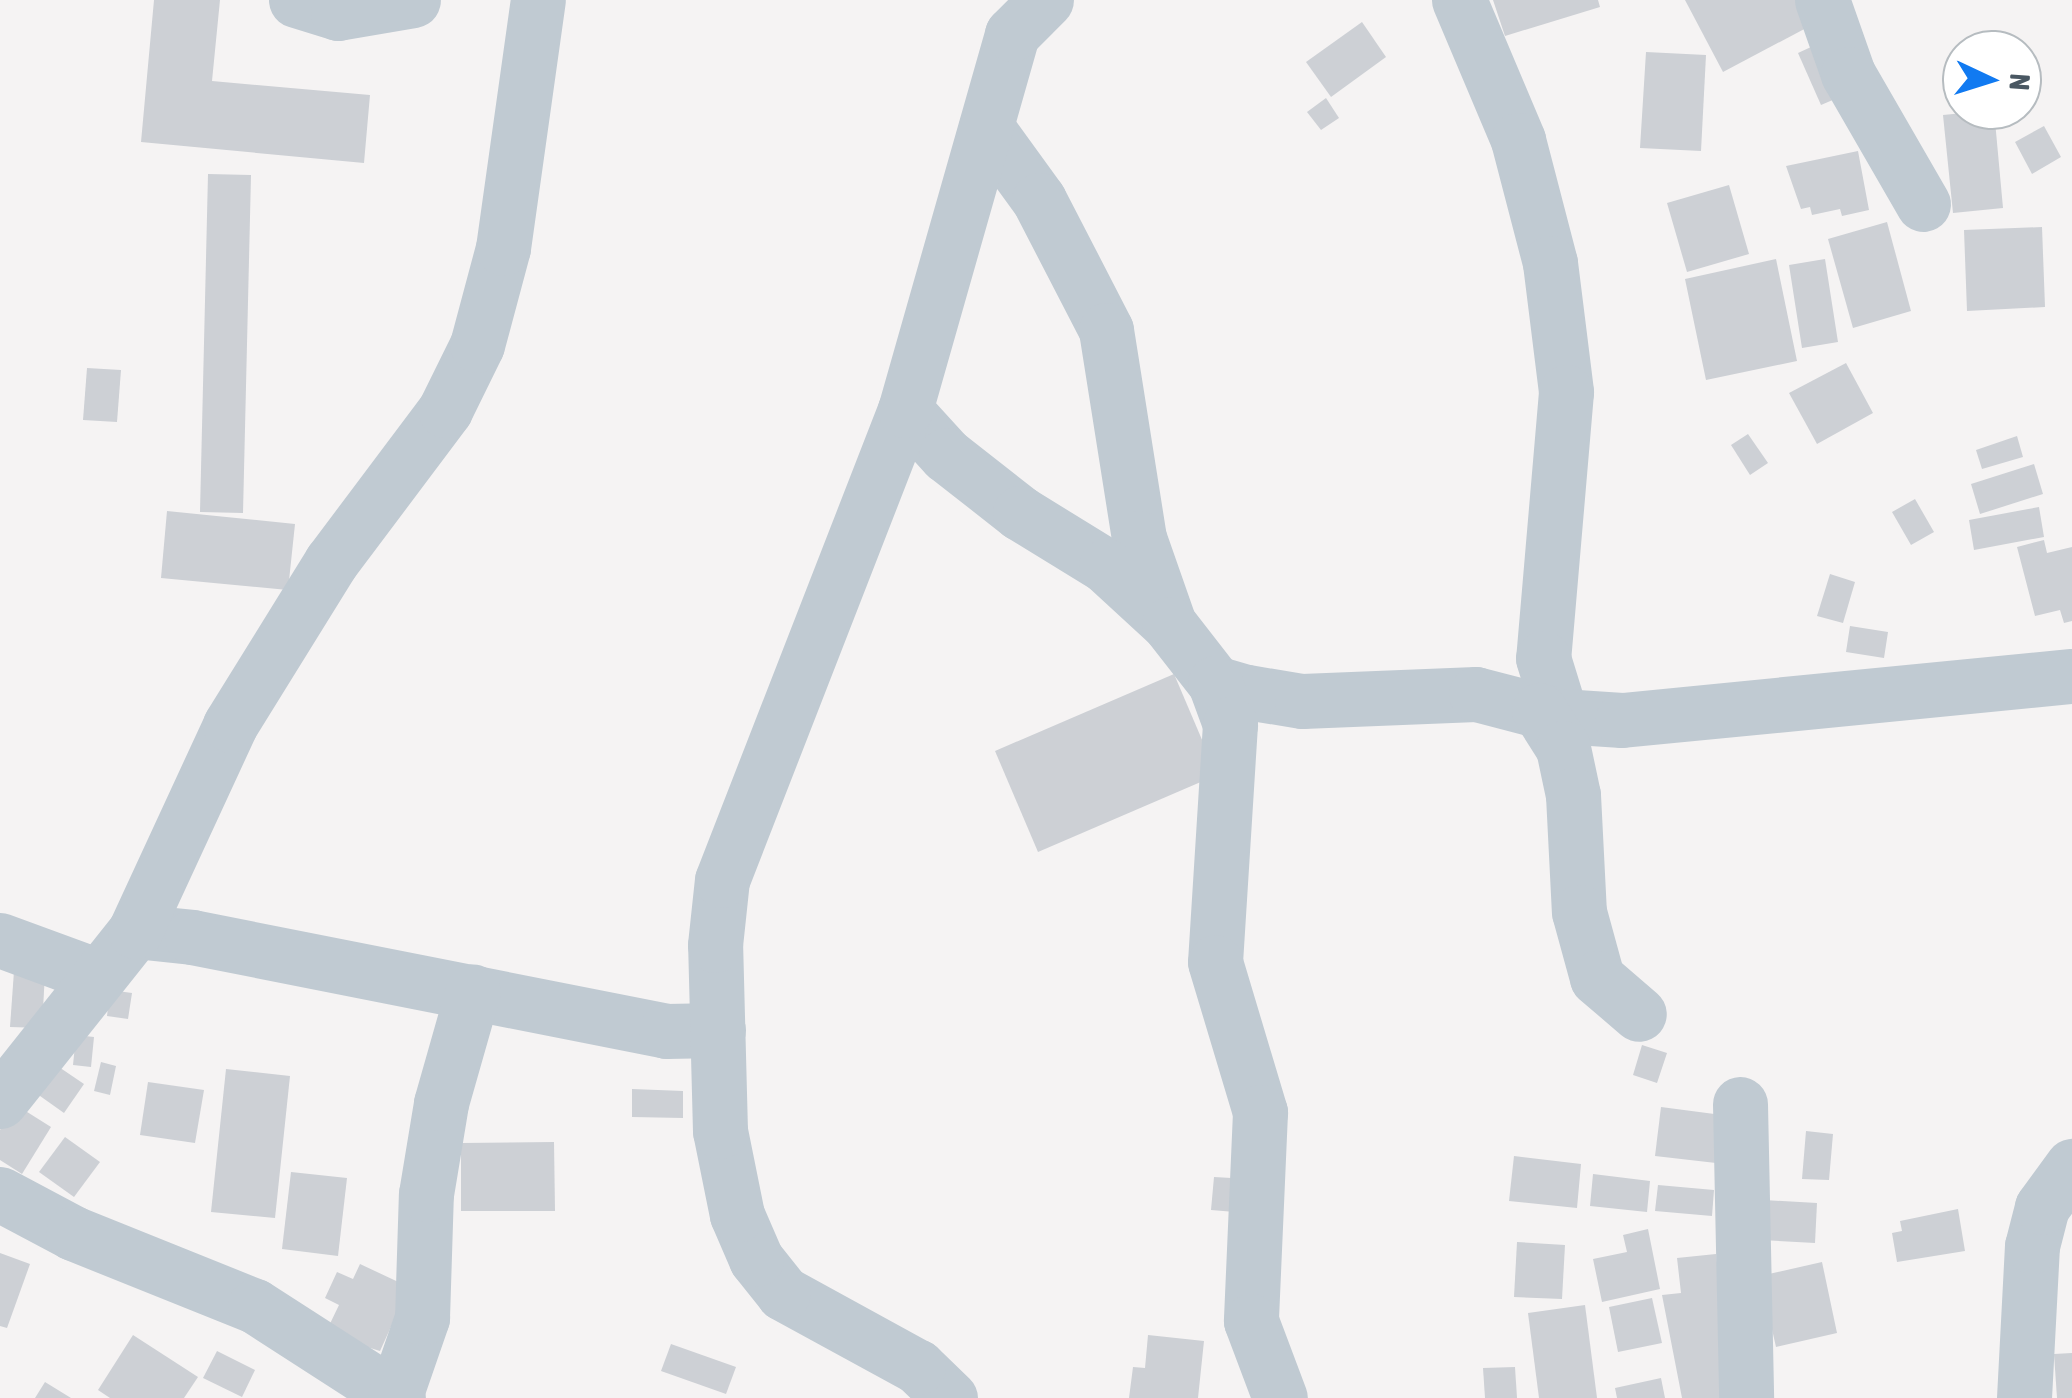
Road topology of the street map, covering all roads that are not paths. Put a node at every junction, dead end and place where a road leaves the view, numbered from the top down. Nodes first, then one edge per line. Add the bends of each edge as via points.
1 (296, 0) edge
2 (413, 0) edge
3 (538, 0) edge
4 (1459, 0) edge
5 (1822, 0) edge
6 (1039, 3) edge
7 (986, 127) junction
8 (1923, 204) dead end
9 (905, 410) junction
10 (1169, 624) junction
11 (2072, 676) edge
12 (1215, 683) junction
13 (1550, 714) junction
14 (134, 932) junction
15 (0, 940) edge
16 (95, 974) junction
17 (473, 991) junction
18 (1639, 1014) dead end
19 (718, 1030) junction
20 (0, 1101) edge
21 (1740, 1104) dead end
22 (2072, 1166) edge
23 (0, 1194) edge
24 (396, 1397) edge
25 (950, 1398) edge
26 (1280, 1398) edge
27 (1746, 1398) edge
28 (2024, 1398) edge

1 - 2 street via 338,13
3 - 14 street via 503,248 478,345 445,410 331,562 230,725
4 - 13 street via 1518,140 1550,264 1566,392 1543,658
5 - 8 street via 1848,74
6 - 7 street via 1012,34
7 - 9 street
7 - 10 street via 1039,200 1106,330 1139,538
9 - 10 street via 946,455 1020,513 1106,566
9 - 19 street via 722,880 715,945
10 - 12 street
11 - 13 street via 1700,714
12 - 13 street via 1302,701 1476,694
12 - 26 street via 1230,724 1215,962 1260,1112 1251,1321
13 - 18 street via 1563,748 1579,912 1596,978
14 - 16 street
14 - 17 street
15 - 16 street
16 - 20 street
17 - 19 street via 666,1031
17 - 24 street via 441,1103 426,1194 422,1318
19 - 25 street via 720,1131 736,1215 756,1259 783,1293 918,1368
21 - 27 street
22 - 28 street via 2042,1207 2032,1246
23 - 24 street via 74,1233 255,1306

